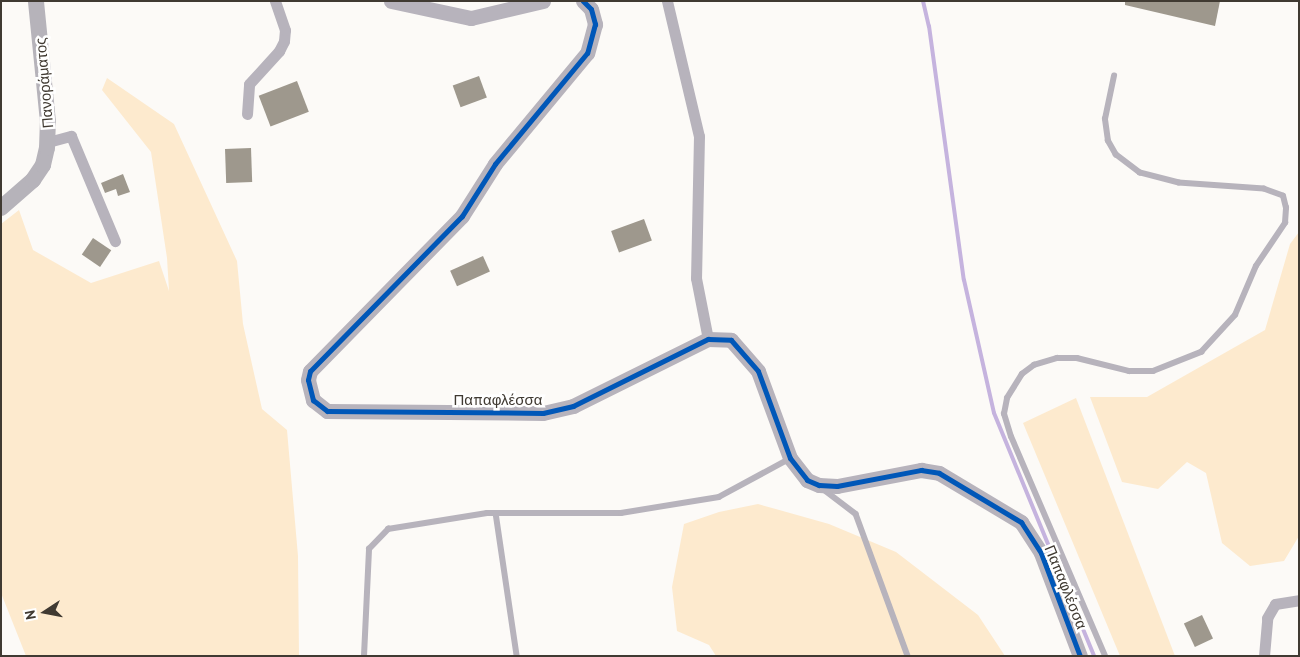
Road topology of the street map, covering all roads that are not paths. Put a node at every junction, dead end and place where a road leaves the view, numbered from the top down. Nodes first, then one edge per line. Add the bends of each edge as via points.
1 (36, 1) edge
2 (275, 1) edge
3 (391, 1) edge
4 (543, 1) edge
5 (583, 1) edge
6 (668, 1) edge
7 (1114, 76) dead end
8 (247, 114) dead end
9 (48, 142) junction
10 (1, 208) edge
11 (114, 241) dead end
12 (708, 339) junction
13 (790, 458) junction
14 (819, 485) junction
15 (496, 513) junction
16 (1299, 600) edge
17 (364, 656) edge
18 (517, 656) edge
19 (908, 656) edge
20 (1080, 656) edge
21 (1106, 656) edge
22 (1264, 656) edge

1 - 9 main road, Πανοράματος
2 - 8 street via 285,30 284,41 249,84
3 - 4 street via 471,18
5 - 12 street, Παπαφλέσσα via 591,9 595,24 587,52 495,164 462,216 310,371 309,390 319,407 327,411 543,413 573,406
6 - 12 street via 699,136 696,278
7 - 21 lane via 1105,119 1108,141 1116,155 1140,173 1179,183 1264,189 1283,196 1286,208 1285,223 1256,266 1235,315 1201,352 1153,371 1129,371 1077,358 1057,358 1034,365 1022,374 1007,398 1004,414 1011,437
9 - 10 main road, Πανοράματος via 42,165 33,180
9 - 11 street via 71,136
12 - 13 street via 731,340 753,363
13 - 14 street via 806,480
13 - 15 lane via 719,497 621,513
14 - 19 lane via 856,514
14 - 20 street, Παπαφλέσσα via 837,486 921,470 939,473 1021,522 1041,554
15 - 17 lane via 388,529 369,549
15 - 18 lane
16 - 22 street via 1275,604 1267,618

